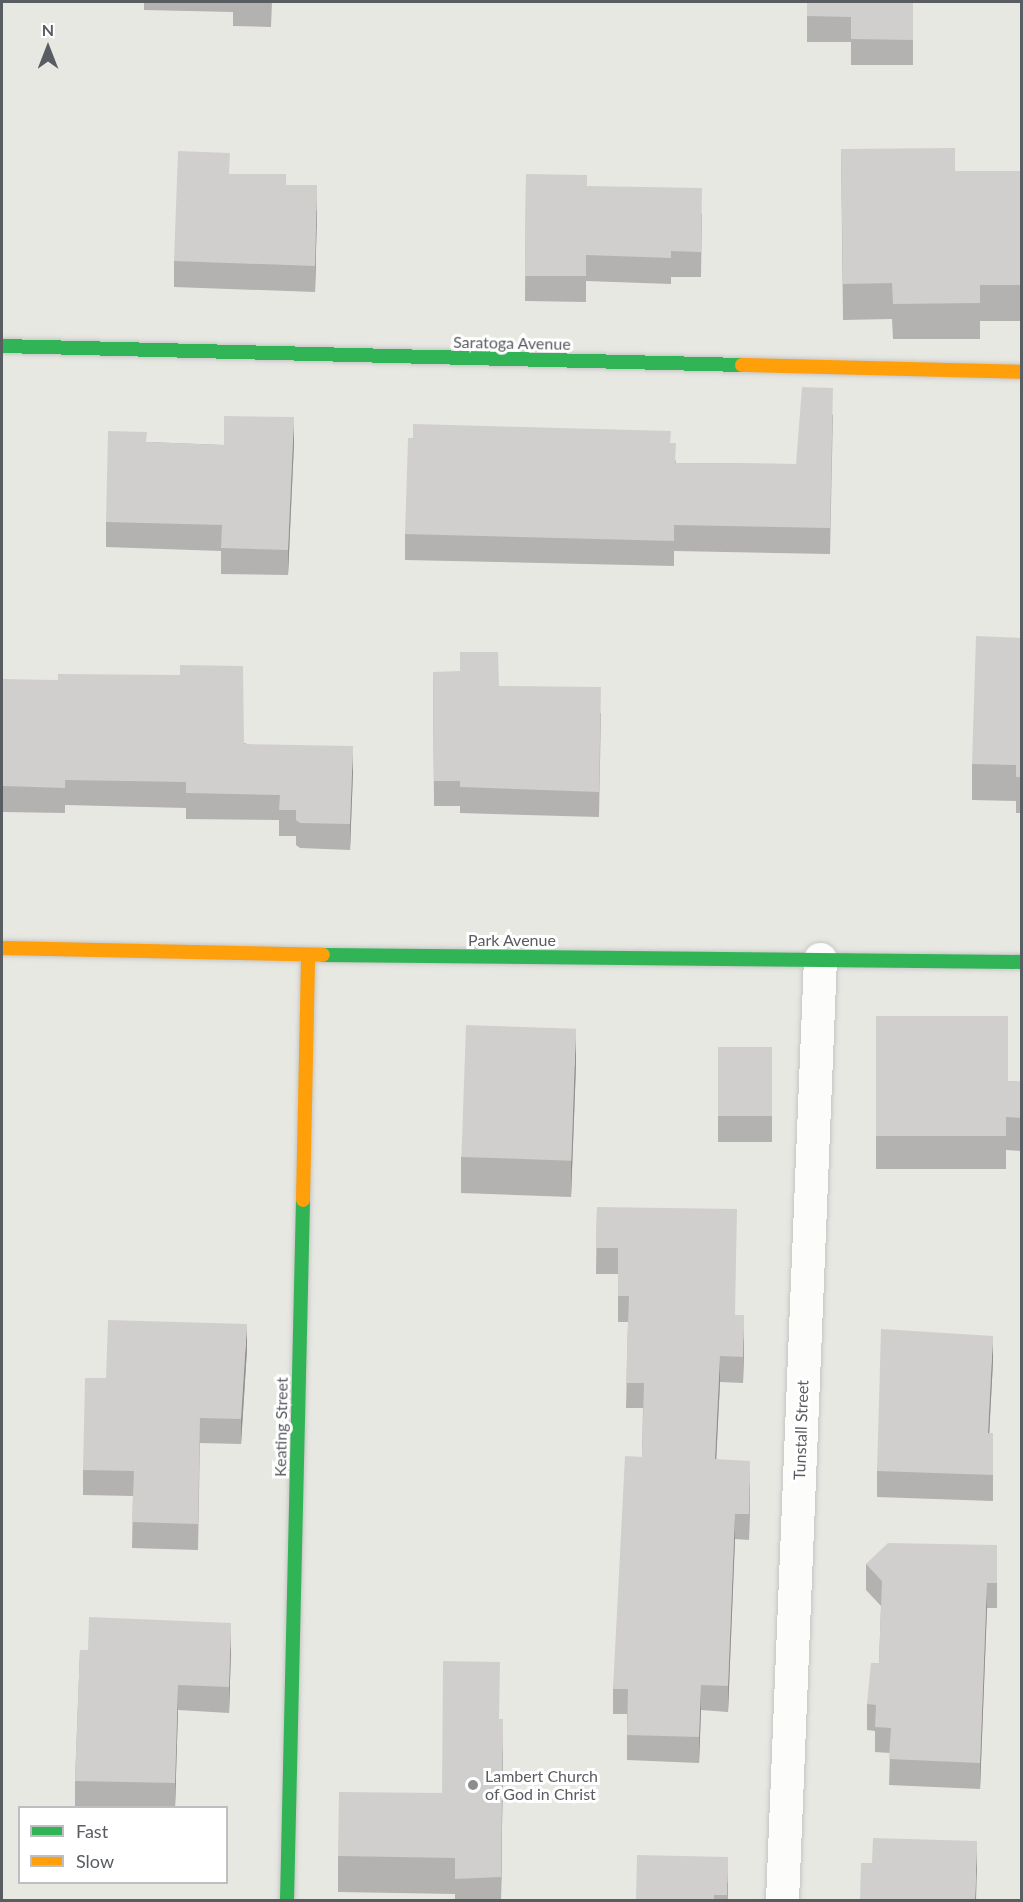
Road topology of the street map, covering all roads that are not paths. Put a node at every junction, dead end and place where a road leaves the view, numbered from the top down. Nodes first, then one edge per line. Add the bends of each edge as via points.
1 (2, 346) edge
2 (1022, 372) edge
3 (2, 948) edge
4 (308, 955) junction
5 (820, 959) junction
6 (1022, 962) edge
7 (287, 1900) edge
8 (782, 1900) edge

1 - 2 street, Saratoga Avenue
3 - 4 street, Park Avenue
4 - 5 street, Park Avenue
4 - 7 street, Keating Street
5 - 6 street, Park Avenue
5 - 8 street, Tunstall Street

